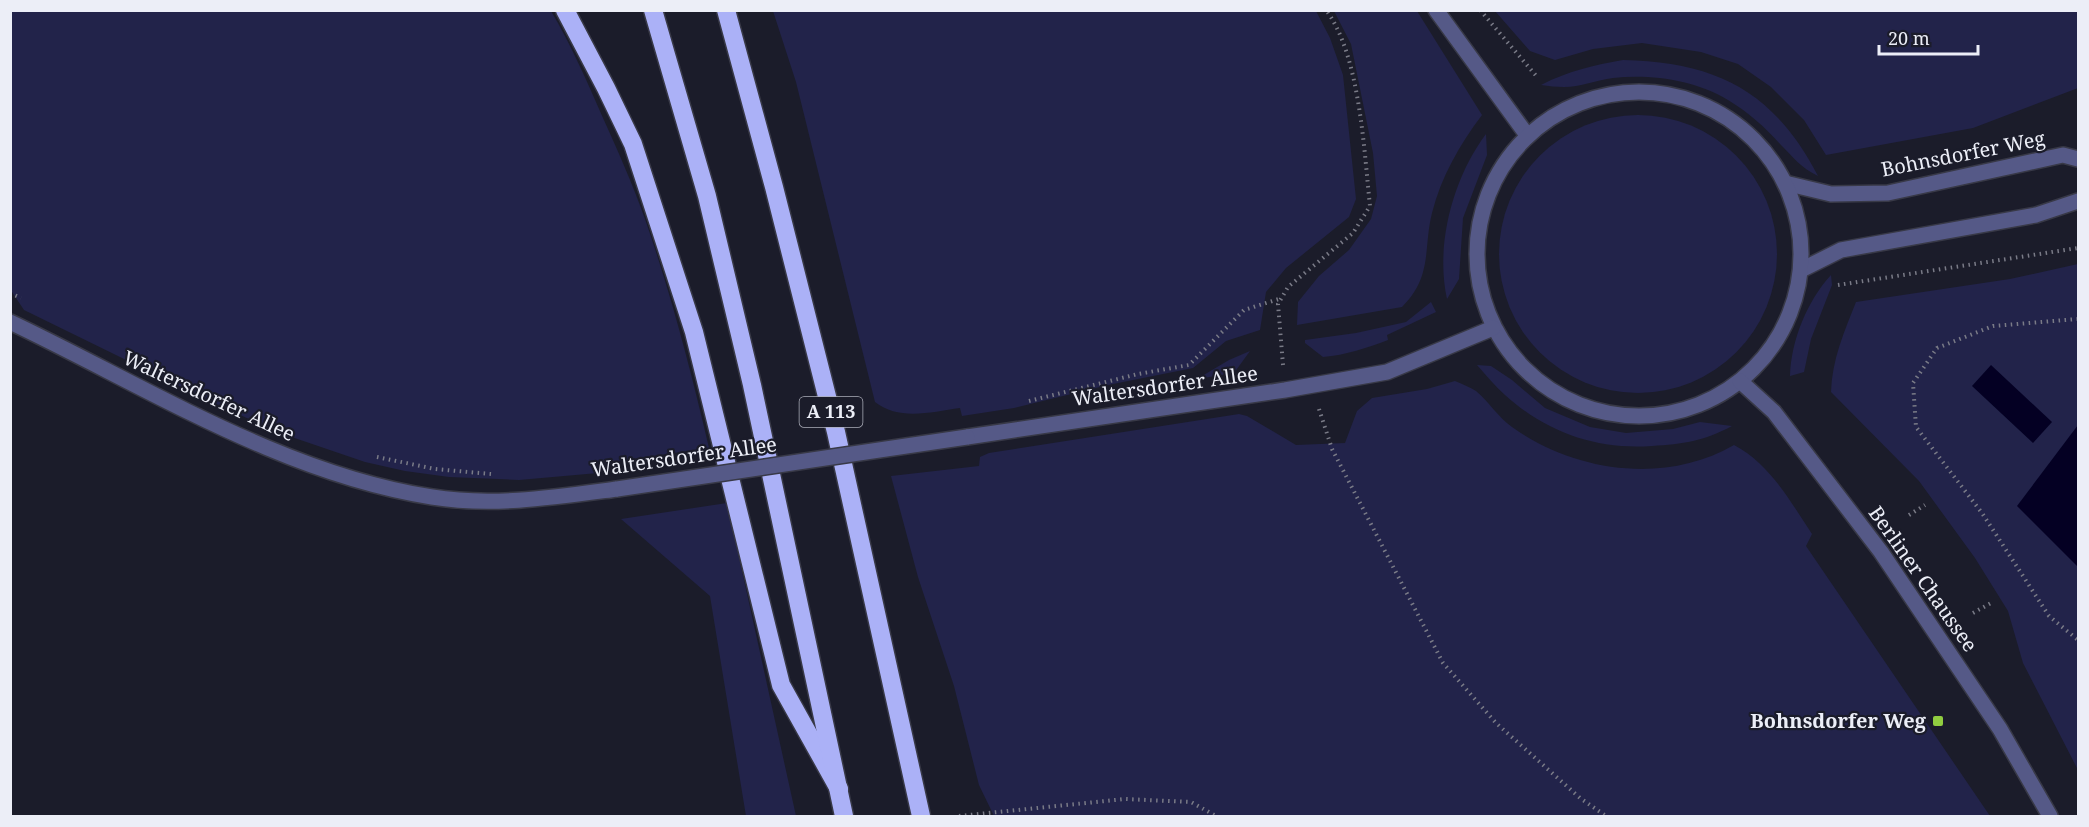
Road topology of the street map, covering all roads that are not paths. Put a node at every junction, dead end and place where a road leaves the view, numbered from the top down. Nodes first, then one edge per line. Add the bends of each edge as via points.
1 (565, 10) edge
2 (653, 10) edge
3 (726, 10) edge
4 (1436, 10) edge
5 (1527, 135) junction
6 (2079, 159) edge
7 (1785, 183) junction
8 (2079, 201) edge
9 (1801, 270) junction
10 (10, 322) edge
11 (1493, 328) junction
12 (1740, 381) junction
13 (839, 789) junction
14 (844, 816) edge
15 (921, 816) edge
16 (2050, 816) edge

1 - 13 highway via 633,144 694,332 781,685
2 - 13 highway via 707,196
3 - 15 highway, A 113 via 836,432
4 - 5 street
5 - 7 street via 1556,114 1587,100 1620,92 1686,98 1745,130 1768,155
5 - 11 street via 1488,192 1478,226 1476,261 1481,295
6 - 7 street, Bohnsdorfer Weg via 2063,155 1888,193 1832,194
7 - 9 street via 1796,211
8 - 9 street via 2036,215 1841,250
9 - 12 street via 1782,331 1764,358
10 - 11 street, Waltersdorfer Allee, bridge via 289,457 363,483 433,498 472,501 617,489 1285,390 1388,372
11 - 12 street via 1513,358 1539,383 1570,401 1604,413 1640,416 1676,412 1709,400
12 - 16 street, Berliner Chaussee via 1779,417 1881,552 2000,729
13 - 14 highway

